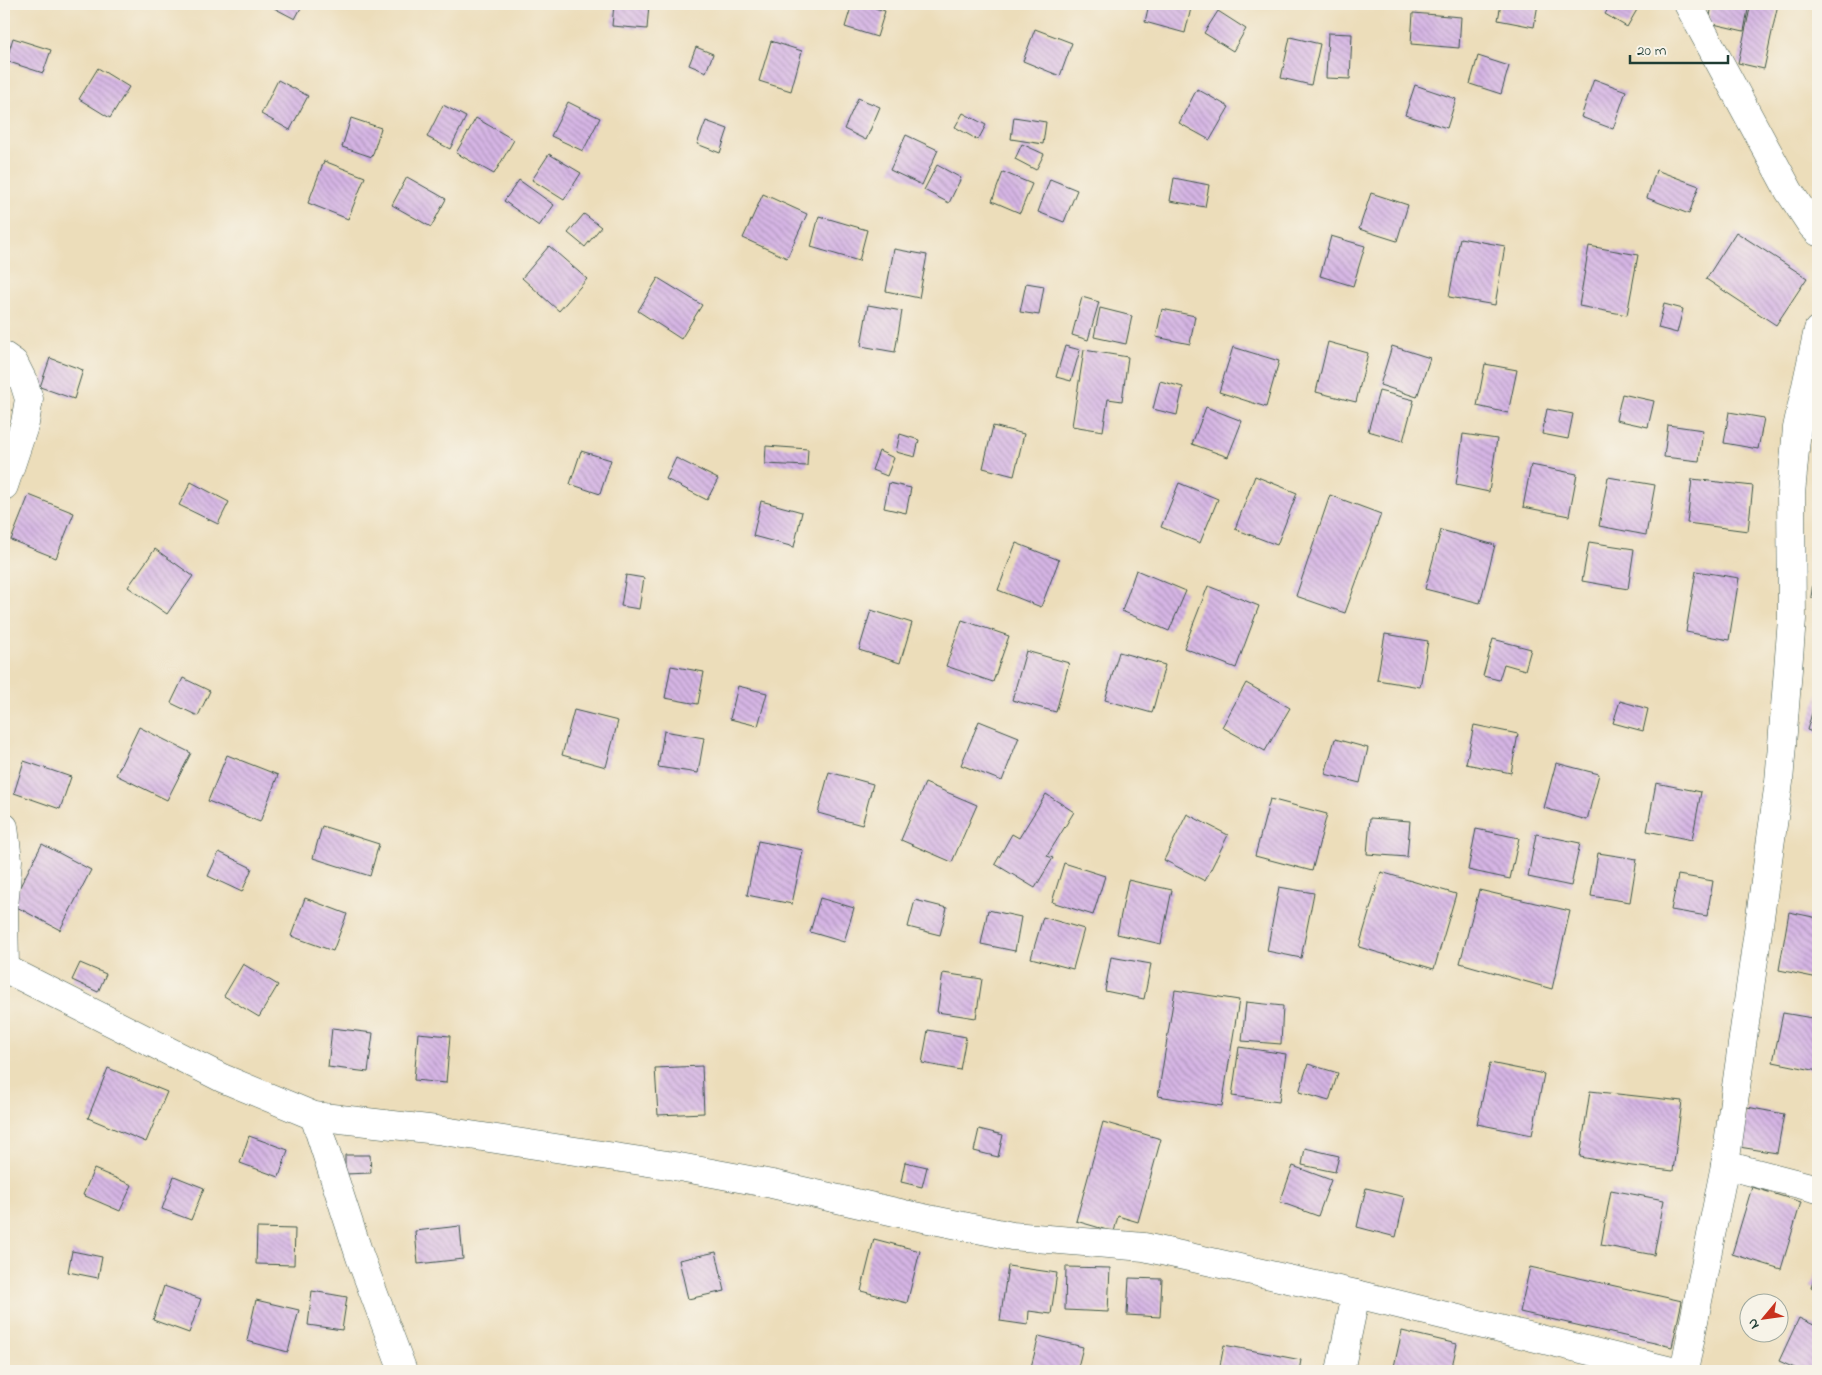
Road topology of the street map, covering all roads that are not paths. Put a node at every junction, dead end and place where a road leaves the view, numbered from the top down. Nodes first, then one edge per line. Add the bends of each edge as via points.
1 (1688, 4) edge
2 (1818, 232) edge
3 (1818, 330) edge
4 (4, 356) edge
5 (4, 486) edge
6 (4, 827) edge
7 (5, 968) edge
8 (314, 1116) junction
9 (1725, 1165) junction
10 (1818, 1189) edge
11 (1356, 1294) junction
12 (403, 1371) edge
13 (1340, 1371) edge
14 (1672, 1371) edge
15 (1684, 1371) edge

1 - 2 street via 1790,192
3 - 9 street via 1797,428 1790,494 1792,619 1779,782
4 - 5 street via 14,363 29,399 25,422
6 - 7 street via 8,860 4,908
7 - 8 street via 222,1078
8 - 11 street via 437,1130 674,1166 1012,1236 1144,1247
8 - 12 street via 360,1257
9 - 10 street
9 - 15 street
11 - 13 street
11 - 14 street

